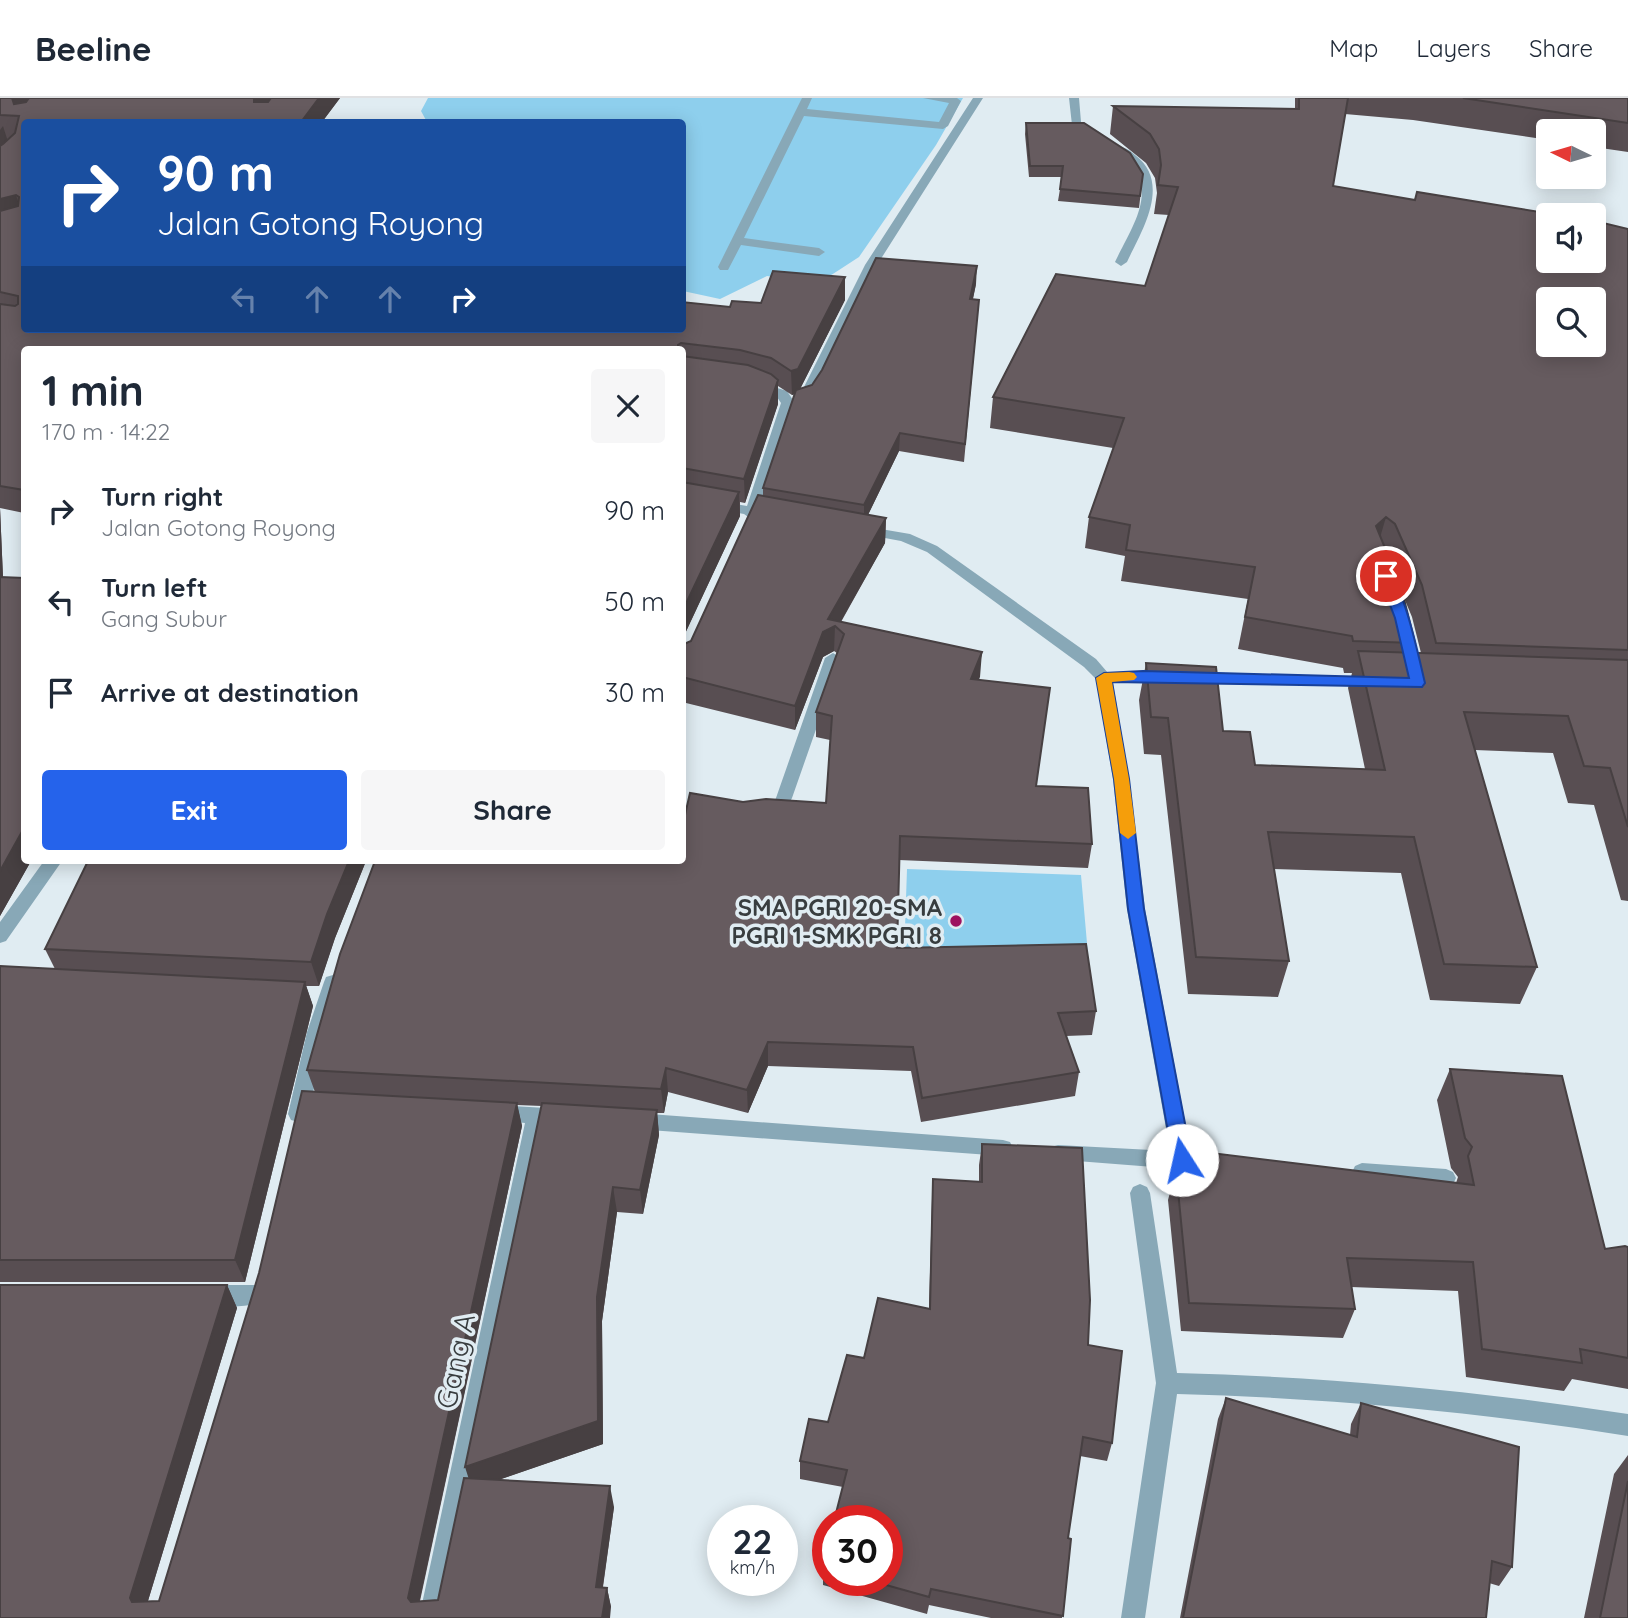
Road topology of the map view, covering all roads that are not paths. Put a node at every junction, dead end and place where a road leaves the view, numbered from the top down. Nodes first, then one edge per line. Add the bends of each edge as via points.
1 (807, 98) edge
2 (928, 98) edge
3 (978, 98) edge
4 (1074, 98) edge
5 (801, 112) junction
6 (737, 241) junction
7 (819, 252) dead end
8 (1121, 262) dead end
9 (724, 267) dead end
10 (740, 382) edge
11 (788, 403) junction
12 (686, 500) edge
13 (752, 512) junction
14 (790, 518) edge
15 (841, 526) edge
16 (742, 535) edge
17 (833, 658) edge
18 (1104, 678) junction
19 (1390, 682) edge
20 (753, 818) edge
21 (51, 864) edge
22 (0, 936) edge
23 (339, 962) edge
24 (481, 1112) edge
25 (537, 1115) junction
26 (578, 1118) edge
27 (619, 1120) edge
28 (295, 1130) edge
29 (1017, 1149) edge
30 (1044, 1151) edge
31 (1182, 1160) junction
32 (1224, 1163) edge
33 (1349, 1171) edge
34 (1446, 1178) dead end
35 (1140, 1193) dead end
36 (261, 1272) edge
37 (188, 1295) edge
38 (255, 1295) junction
39 (248, 1320) edge
40 (1167, 1383) junction
41 (1628, 1425) edge
42 (431, 1618) edge
43 (1133, 1618) edge

1 - 5 street
2 - 5 street via 956,101 943,127
3 - 11 street via 871,265 813,387 805,398
4 - 8 street via 1076,123 1128,153 1147,174 1150,195
5 - 6 street
6 - 7 street
6 - 9 street
10 - 11 street via 782,394
11 - 13 street
12 - 13 street
13 - 14 street
13 - 16 street
15 - 18 street via 905,537 932,549 1090,663
17 - 20 street via 785,798 775,815
18 - 19 street
18 - 31 street via 1136,909
21 - 22 street
23 - 28 street via 321,996 307,1104
24 - 25 street
25 - 26 street
25 - 42 street, Gang A
27 - 29 street
30 - 31 street
31 - 32 street
33 - 34 street
35 - 40 street
36 - 38 street
37 - 38 street
38 - 39 street
40 - 41 street via 1269,1386 1517,1407
40 - 43 street

